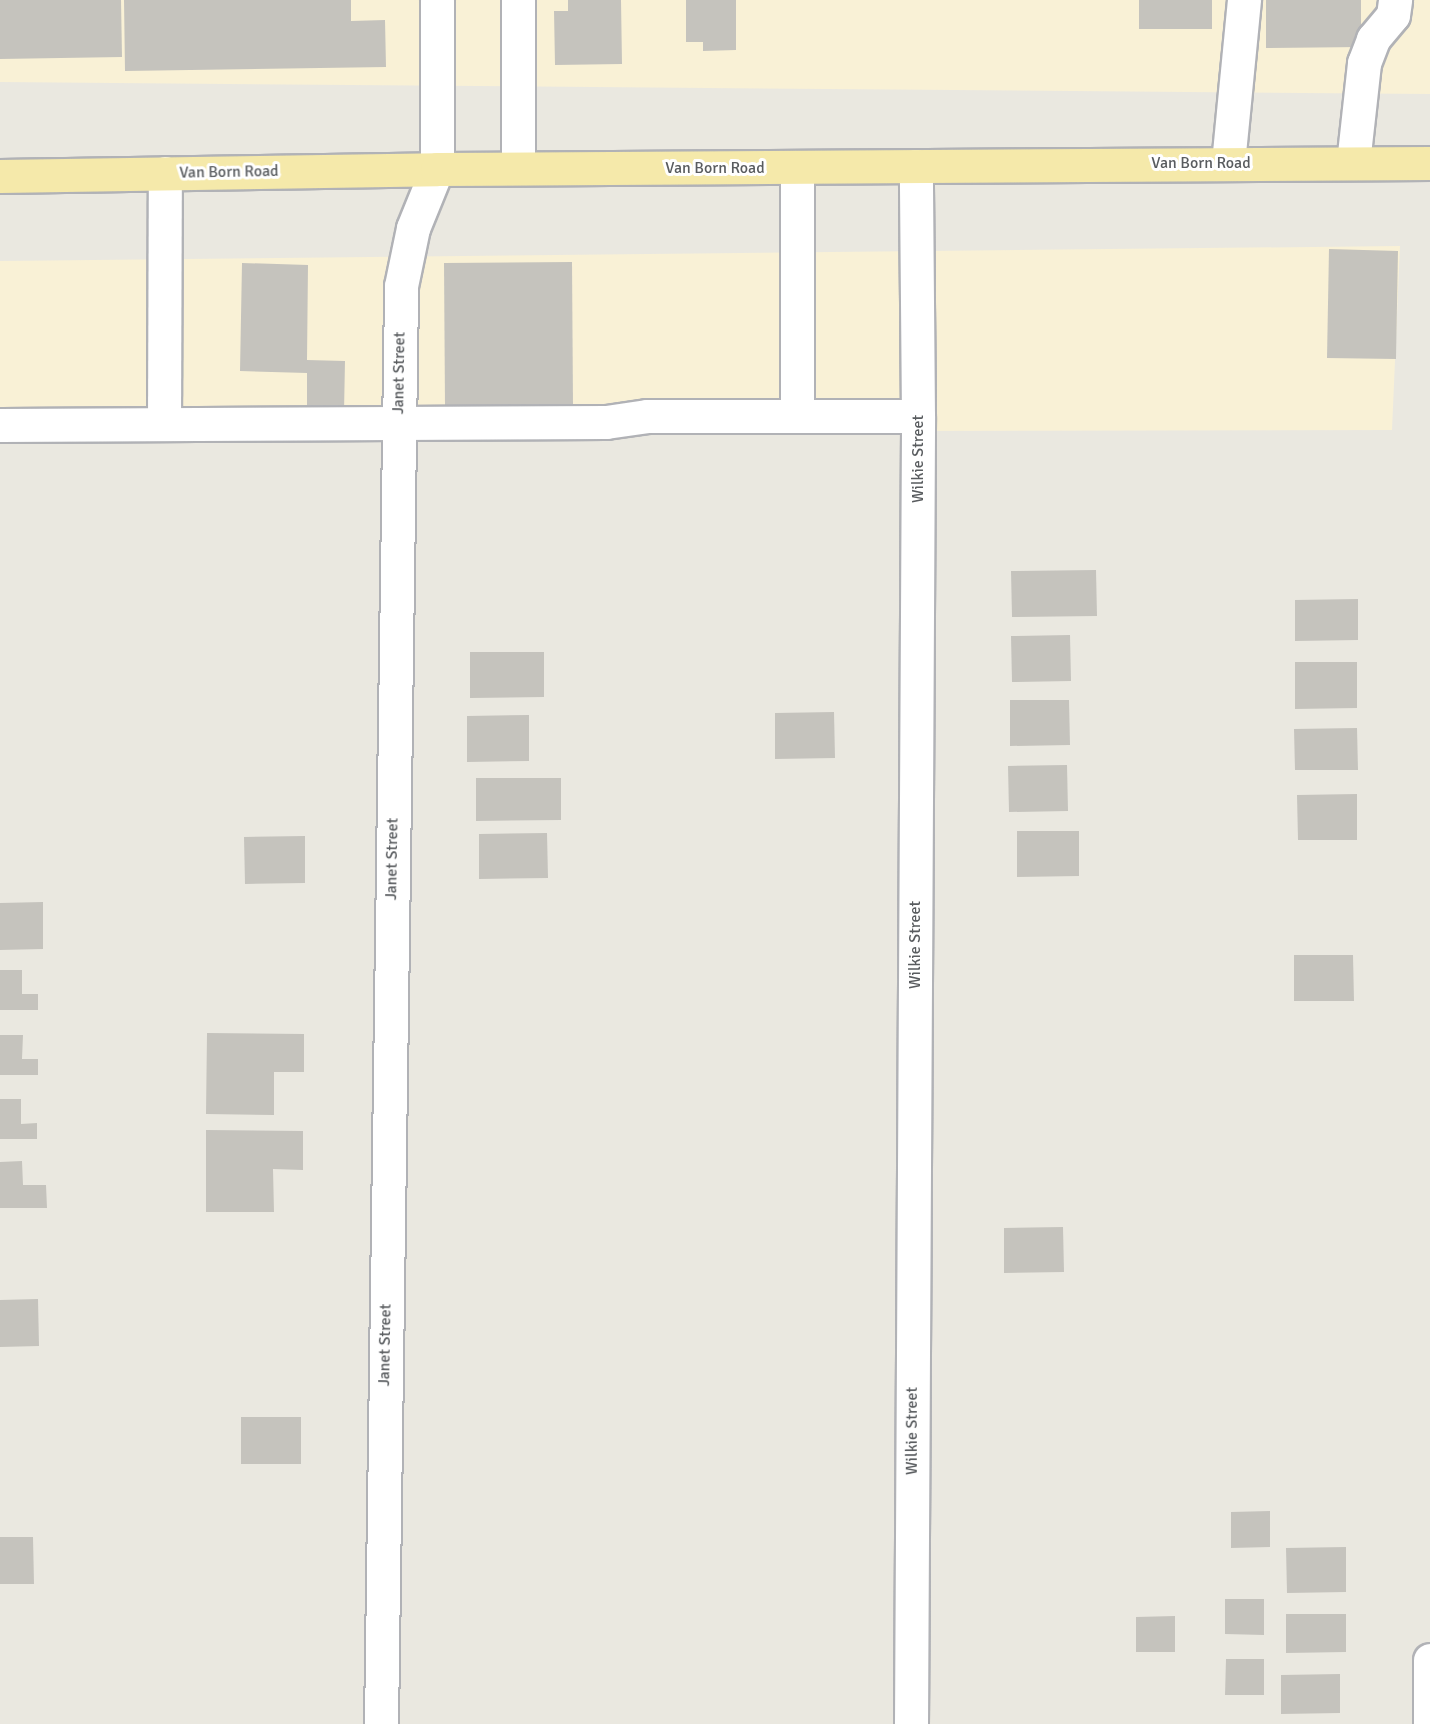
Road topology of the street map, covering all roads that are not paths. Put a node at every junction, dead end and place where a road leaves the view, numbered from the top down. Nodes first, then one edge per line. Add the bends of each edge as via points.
1 (437, 0) edge
2 (518, 0) edge
3 (1244, 0) edge
4 (1395, 0) edge
5 (1228, 163) junction
6 (1353, 163) junction
7 (1430, 163) edge
8 (916, 166) junction
9 (797, 167) junction
10 (518, 168) junction
11 (437, 169) junction
12 (165, 173) junction
13 (0, 176) edge
14 (797, 416) junction
15 (918, 416) junction
16 (164, 424) junction
17 (399, 424) junction
18 (0, 425) edge
19 (1430, 1660) edge
20 (381, 1724) edge
21 (911, 1724) edge
22 (1430, 1724) edge

1 - 11 street, Janet Street
2 - 10 street
3 - 5 street
4 - 6 street via 1394,15 1373,39 1364,63
5 - 6 main road, Van Born Road
5 - 8 main road, Van Born Road
6 - 7 main road, Van Born Road
8 - 9 main road, Van Born Road
8 - 15 street, Wilkie Street
9 - 10 main road, Van Born Road
9 - 14 street
10 - 11 main road, Van Born Road
11 - 12 main road, Van Born Road
11 - 17 street, Janet Street via 413,228 401,286
12 - 13 main road, Van Born Road
12 - 16 street
14 - 15 street
14 - 17 street via 647,416 606,422
15 - 21 street, Wilkie Street
16 - 17 street
16 - 18 street
17 - 20 street, Janet Street
19 - 22 street

